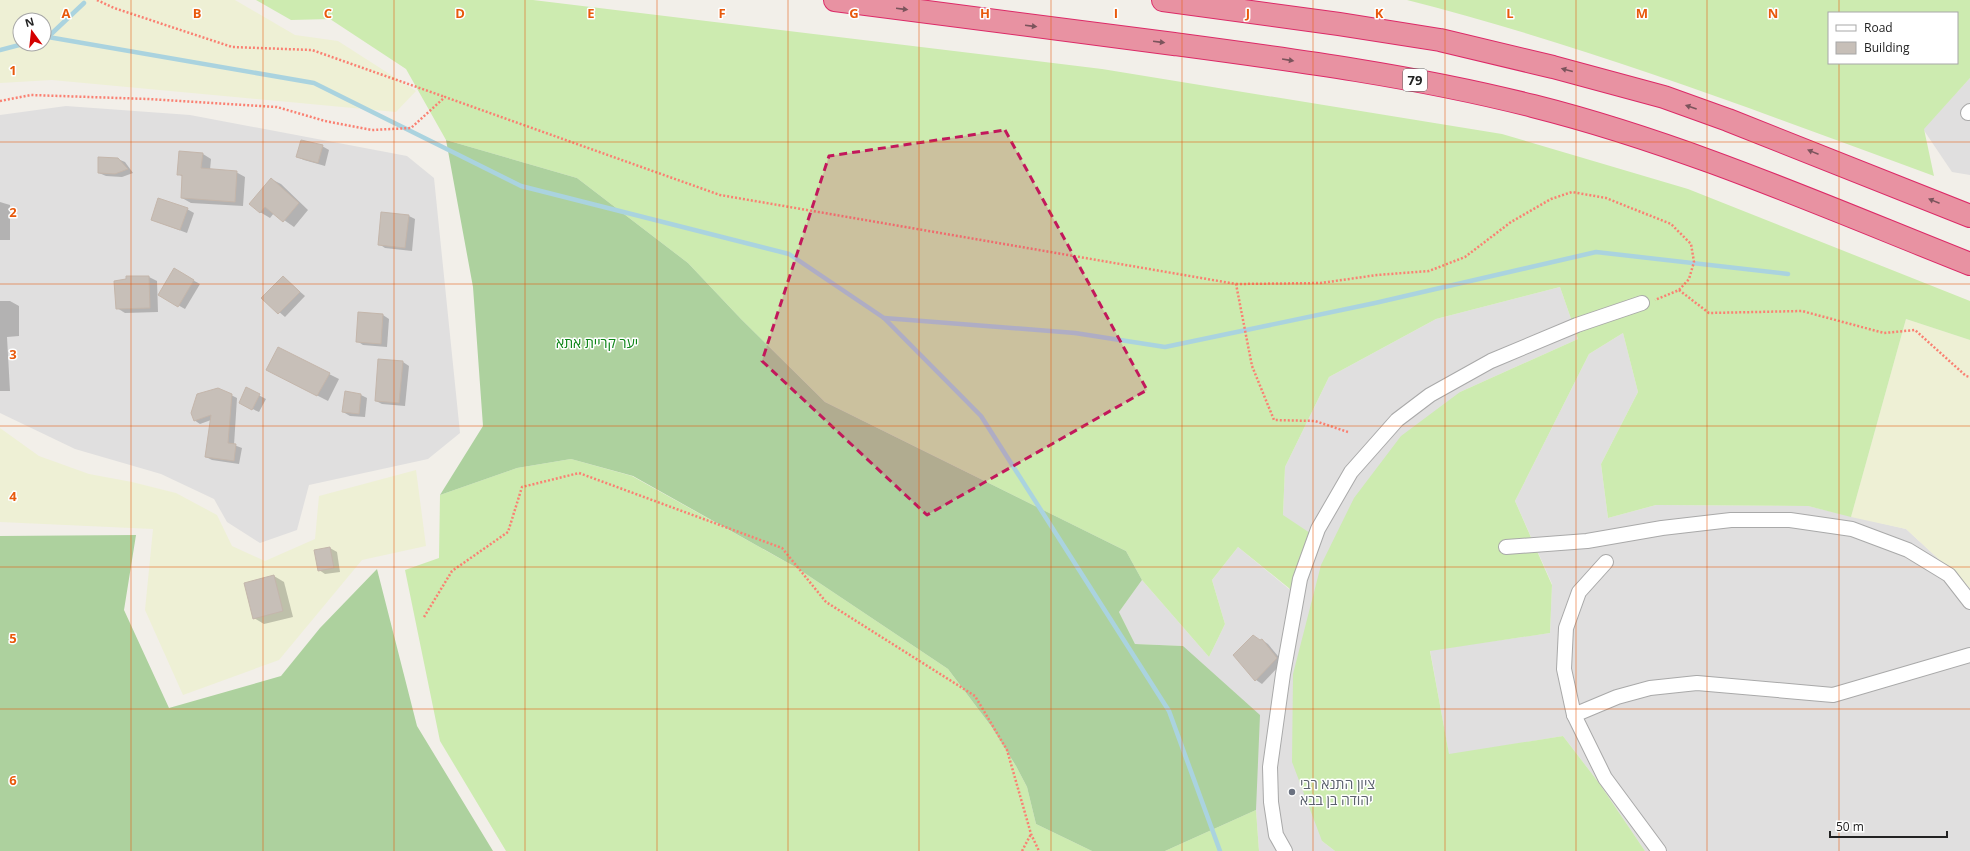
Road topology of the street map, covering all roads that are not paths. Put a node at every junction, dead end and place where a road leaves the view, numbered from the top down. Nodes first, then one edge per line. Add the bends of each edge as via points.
1 (835, 0) edge
2 (1162, 0) edge
3 (1970, 216) edge
4 (1970, 264) edge
5 (1642, 304) road end
6 (1506, 547) dead end
7 (1606, 562) dead end
8 (1970, 602) edge
9 (1970, 655) edge
10 (1574, 715) junction
11 (1285, 851) edge
12 (1659, 851) edge

1 -> 4 highway, 79 via 1258,55 1494,96 1572,116 1681,150
3 -> 2 highway via 1728,120 1664,97 1574,72 1440,40
5 - 11 street via 1577,326 1491,361 1430,395 1397,420 1351,472 1318,529 1300,579 1283,674 1270,767 1270,802 1276,835
6 - 8 street via 1587,541 1662,528 1731,520 1790,520 1852,529 1908,550 1949,575
7 - 10 street via 1579,592 1566,628 1564,669
9 - 10 street via 1833,695 1697,683 1650,688 1617,697
10 - 12 street via 1605,778

